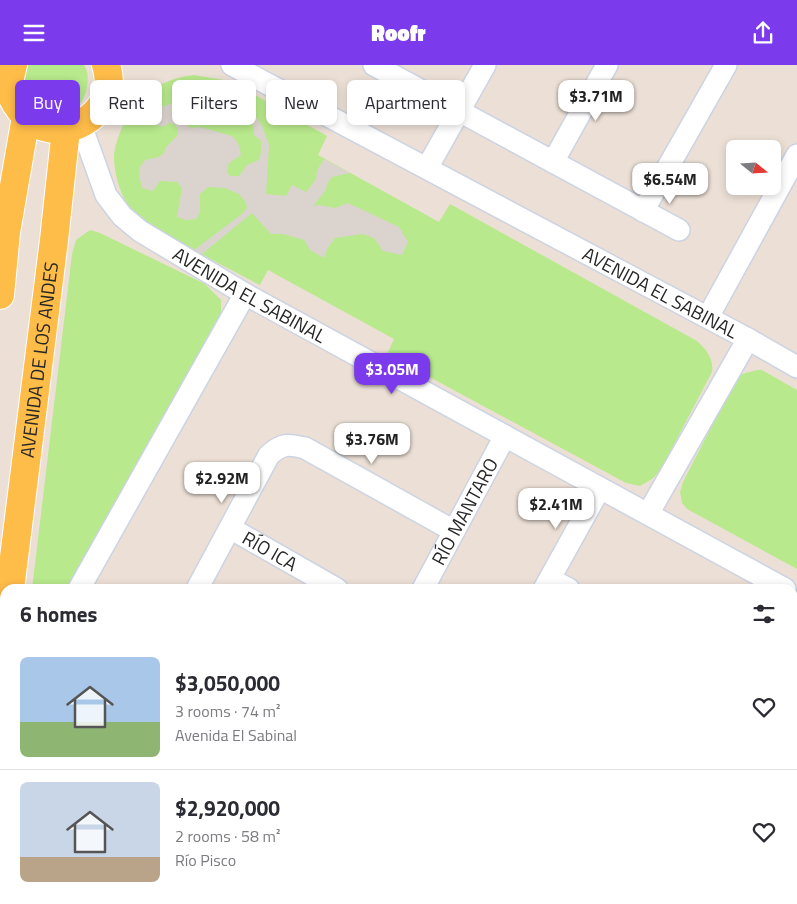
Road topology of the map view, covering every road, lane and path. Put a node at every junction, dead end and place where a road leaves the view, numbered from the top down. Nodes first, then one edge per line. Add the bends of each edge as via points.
1 (13, 65) edge
2 (232, 65) edge
3 (374, 65) edge
4 (485, 65) edge
5 (607, 65) edge
6 (726, 65) edge
7 (113, 67) edge
8 (402, 80) edge
9 (465, 100) edge
10 (12, 102) edge
11 (465, 114) edge
12 (451, 125) edge
13 (74, 127) junction
14 (797, 155) edge
15 (553, 162) junction
16 (427, 168) junction
17 (643, 211) junction
18 (679, 230) dead end
19 (245, 294) junction
20 (0, 295) edge
21 (708, 317) junction
22 (748, 339) junction
23 (797, 367) edge
24 (505, 436) junction
25 (600, 488) junction
26 (648, 514) junction
27 (230, 528) junction
28 (454, 531) junction
29 (11, 584) edge
30 (82, 584) edge
31 (200, 584) edge
32 (328, 584) edge
33 (426, 584) edge
34 (547, 584) edge
35 (776, 584) edge

1 - 10 main road via 9,79
2 - 16 street, AVENIDA EL SABINAL
3 - 8 street
4 - 9 street
5 - 15 street
6 - 17 street
7 - 13 main road via 104,102 94,115
10 - 13 main road via 38,125 52,129
10 - 20 main road
11 - 15 street
12 - 16 street
13 - 19 street, AVENIDA EL SABINAL via 106,195 122,216 140,231
13 - 29 main road, AVENIDA DE LOS ANDES via 54,240
14 - 21 street
15 - 17 street
16 - 21 street, AVENIDA EL SABINAL
17 - 18 street
19 - 24 street, AVENIDA EL SABINAL
19 - 30 street
21 - 22 street, AVENIDA EL SABINAL
22 - 23 street, AVENIDA EL SABINAL
22 - 26 street
24 - 25 street, AVENIDA EL SABINAL
24 - 28 street, RÍO MANTARO
25 - 26 street, AVENIDA EL SABINAL
25 - 34 street
26 - 35 street, AVENIDA EL SABINAL
27 - 28 street via 269,455 280,446 289,445 306,449
27 - 31 street
27 - 32 street, RÍO ICA
28 - 33 street, RÍO MANTARO

